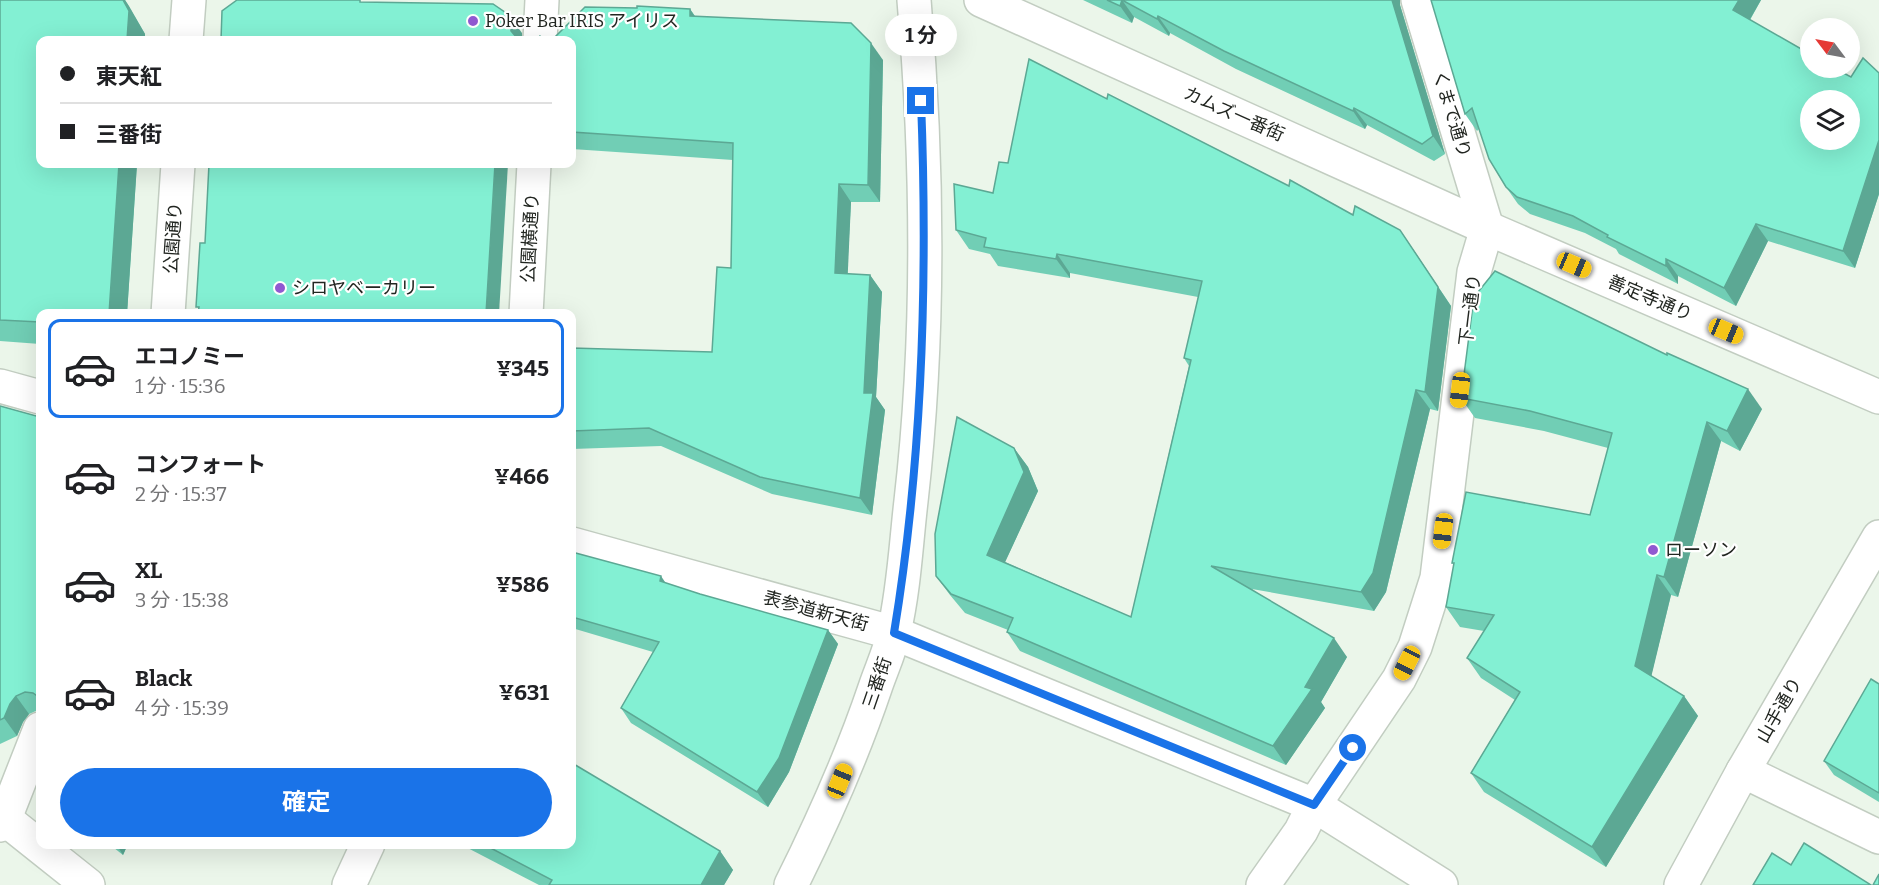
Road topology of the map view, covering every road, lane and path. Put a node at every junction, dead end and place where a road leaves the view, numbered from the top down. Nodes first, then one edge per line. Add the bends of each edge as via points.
1 (189, 0) edge
2 (542, 0) edge
3 (914, 0) edge
4 (981, 0) edge
5 (1418, 0) edge
6 (186, 36) edge
7 (540, 36) edge
8 (178, 168) edge
9 (534, 168) edge
10 (1487, 228) junction
11 (168, 309) edge
12 (526, 309) edge
13 (0, 386) edge
14 (36, 396) edge
15 (1879, 397) edge
16 (1879, 537) edge
17 (576, 545) edge
18 (894, 633) junction
19 (36, 738) edge
20 (1743, 771) junction
21 (1314, 805) junction
22 (2, 819) edge
23 (1879, 837) edge
24 (36, 845) edge
25 (41, 849) edge
26 (366, 849) edge
27 (88, 885) edge
28 (349, 885) edge
29 (791, 885) edge
30 (1263, 885) edge
31 (1442, 885) edge
32 (1681, 885) edge

1 - 6 street
2 - 7 street
3 - 18 street, 三番街 via 923,154 923,314 914,474
4 - 10 street, カムズ一番街
5 - 10 street, くまで通り
8 - 11 street, 公園通り
9 - 12 street, 公園横通り
10 - 15 street, 善定寺通り
10 - 21 street, 下一通り via 1474,272 1437,578 1428,612 1399,679
13 - 14 street
16 - 20 street, 山手通り
17 - 18 street, 表参道新天街
18 - 21 street, 表参道新天街
18 - 29 street, 三番街 via 831,802
19 - 22 street
20 - 23 street
20 - 32 street, 山手通り
21 - 30 street, 下一通り via 1301,831
21 - 31 street, 表参道新天街
22 - 24 street
25 - 27 street
26 - 28 street

